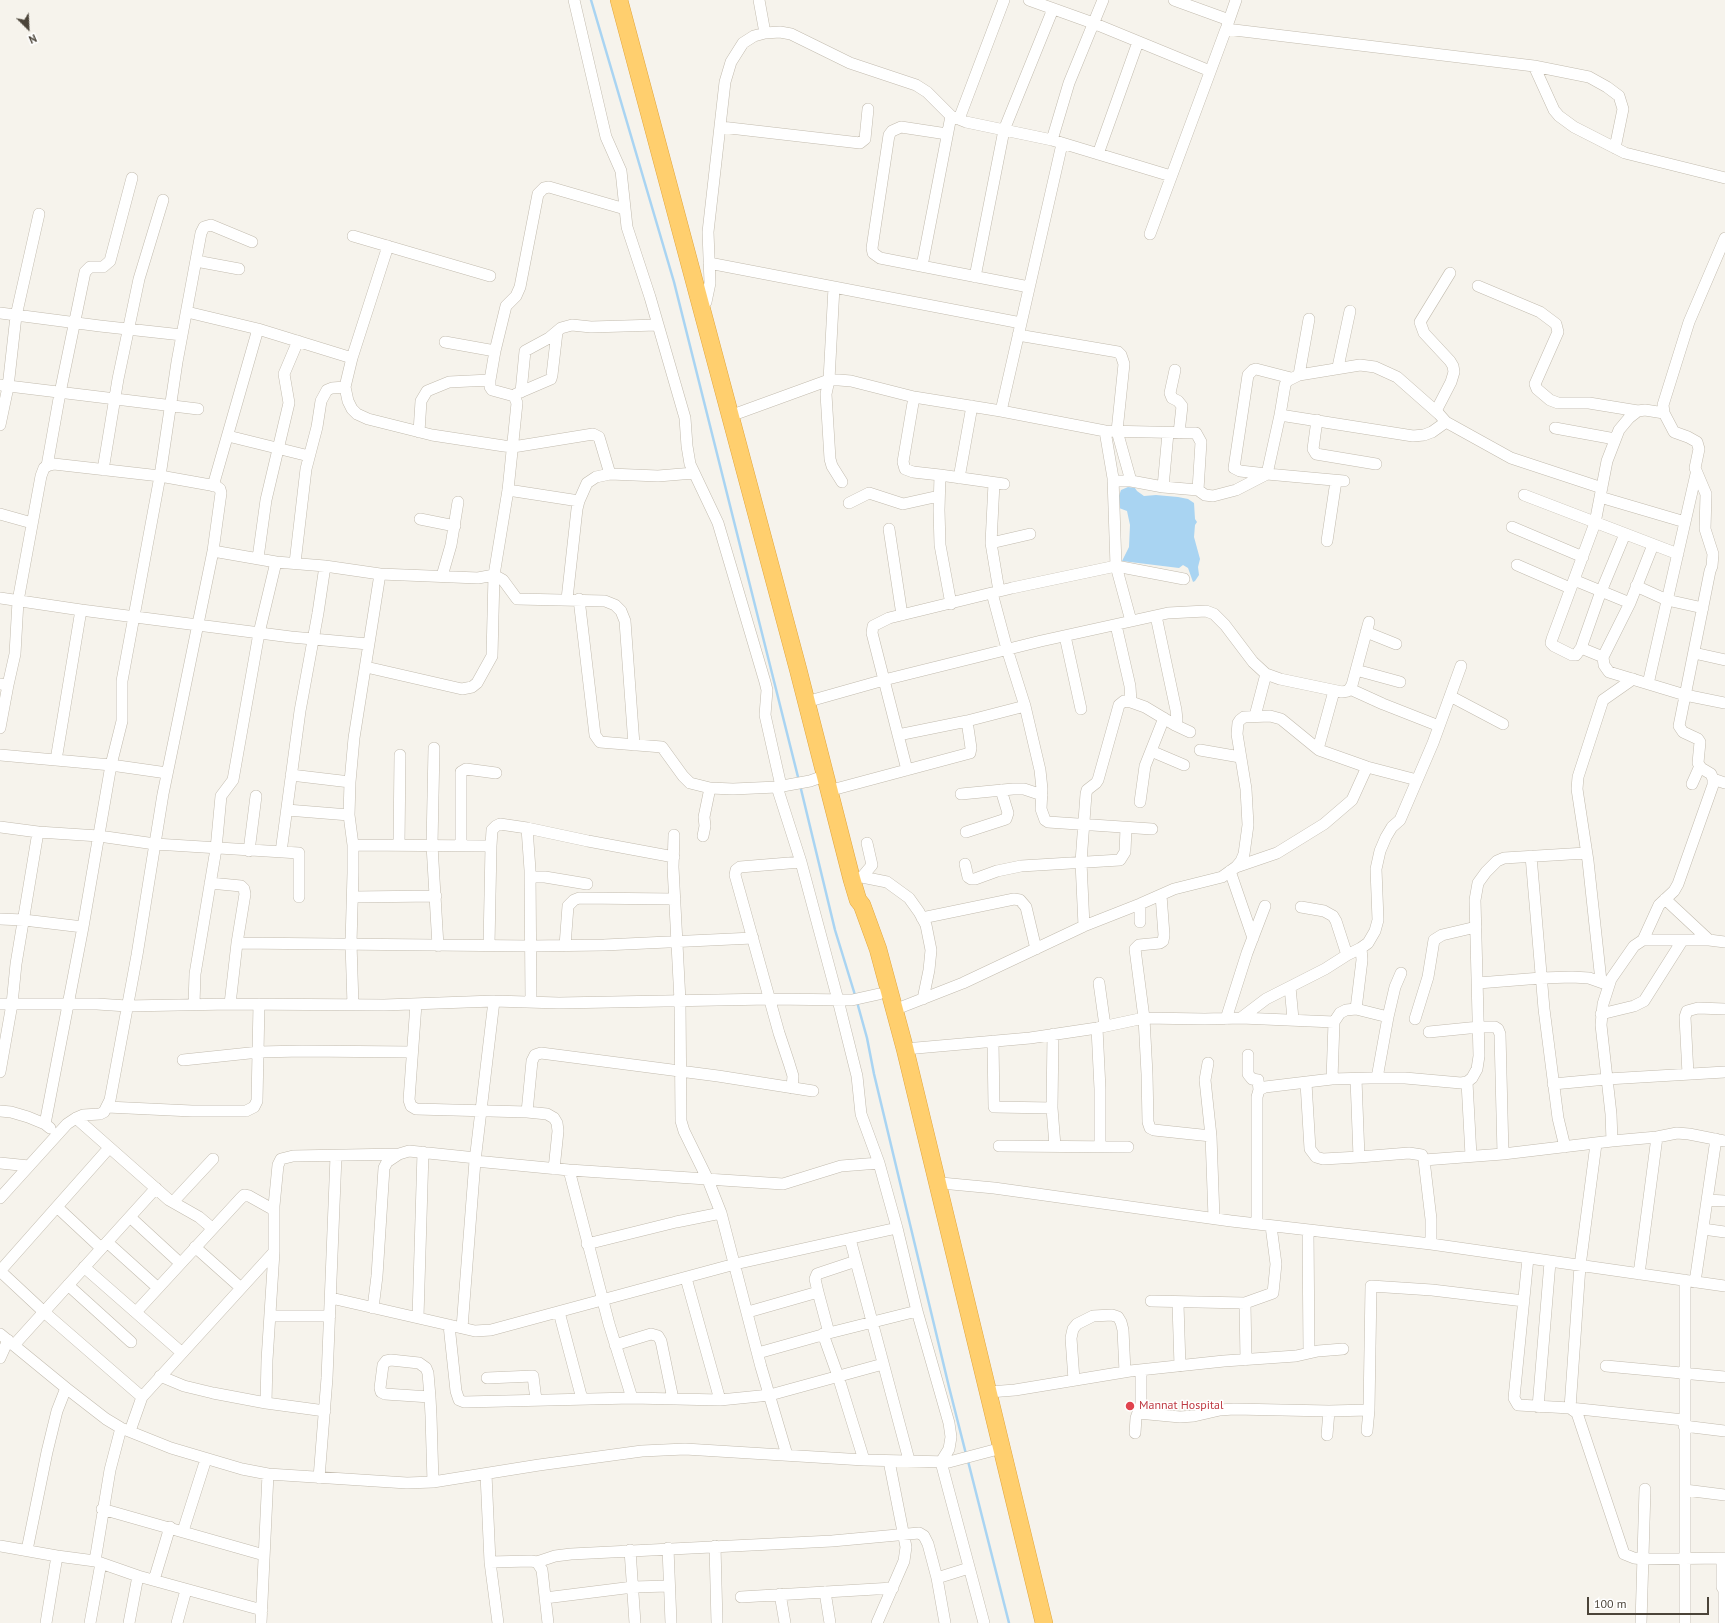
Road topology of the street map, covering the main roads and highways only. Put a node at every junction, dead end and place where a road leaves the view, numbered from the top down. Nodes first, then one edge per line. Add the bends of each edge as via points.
1 (619, 0) edge
2 (858, 900) junction
3 (990, 1451) junction
4 (1033, 1623) edge
5 (1044, 1623) edge

1 - 2 highway via 806,702 821,782 857,878
2 - 3 highway via 857,907 874,995 928,1186
2 - 3 highway via 862,904 878,949 905,1049 989,1392
3 - 4 highway
3 - 5 highway

